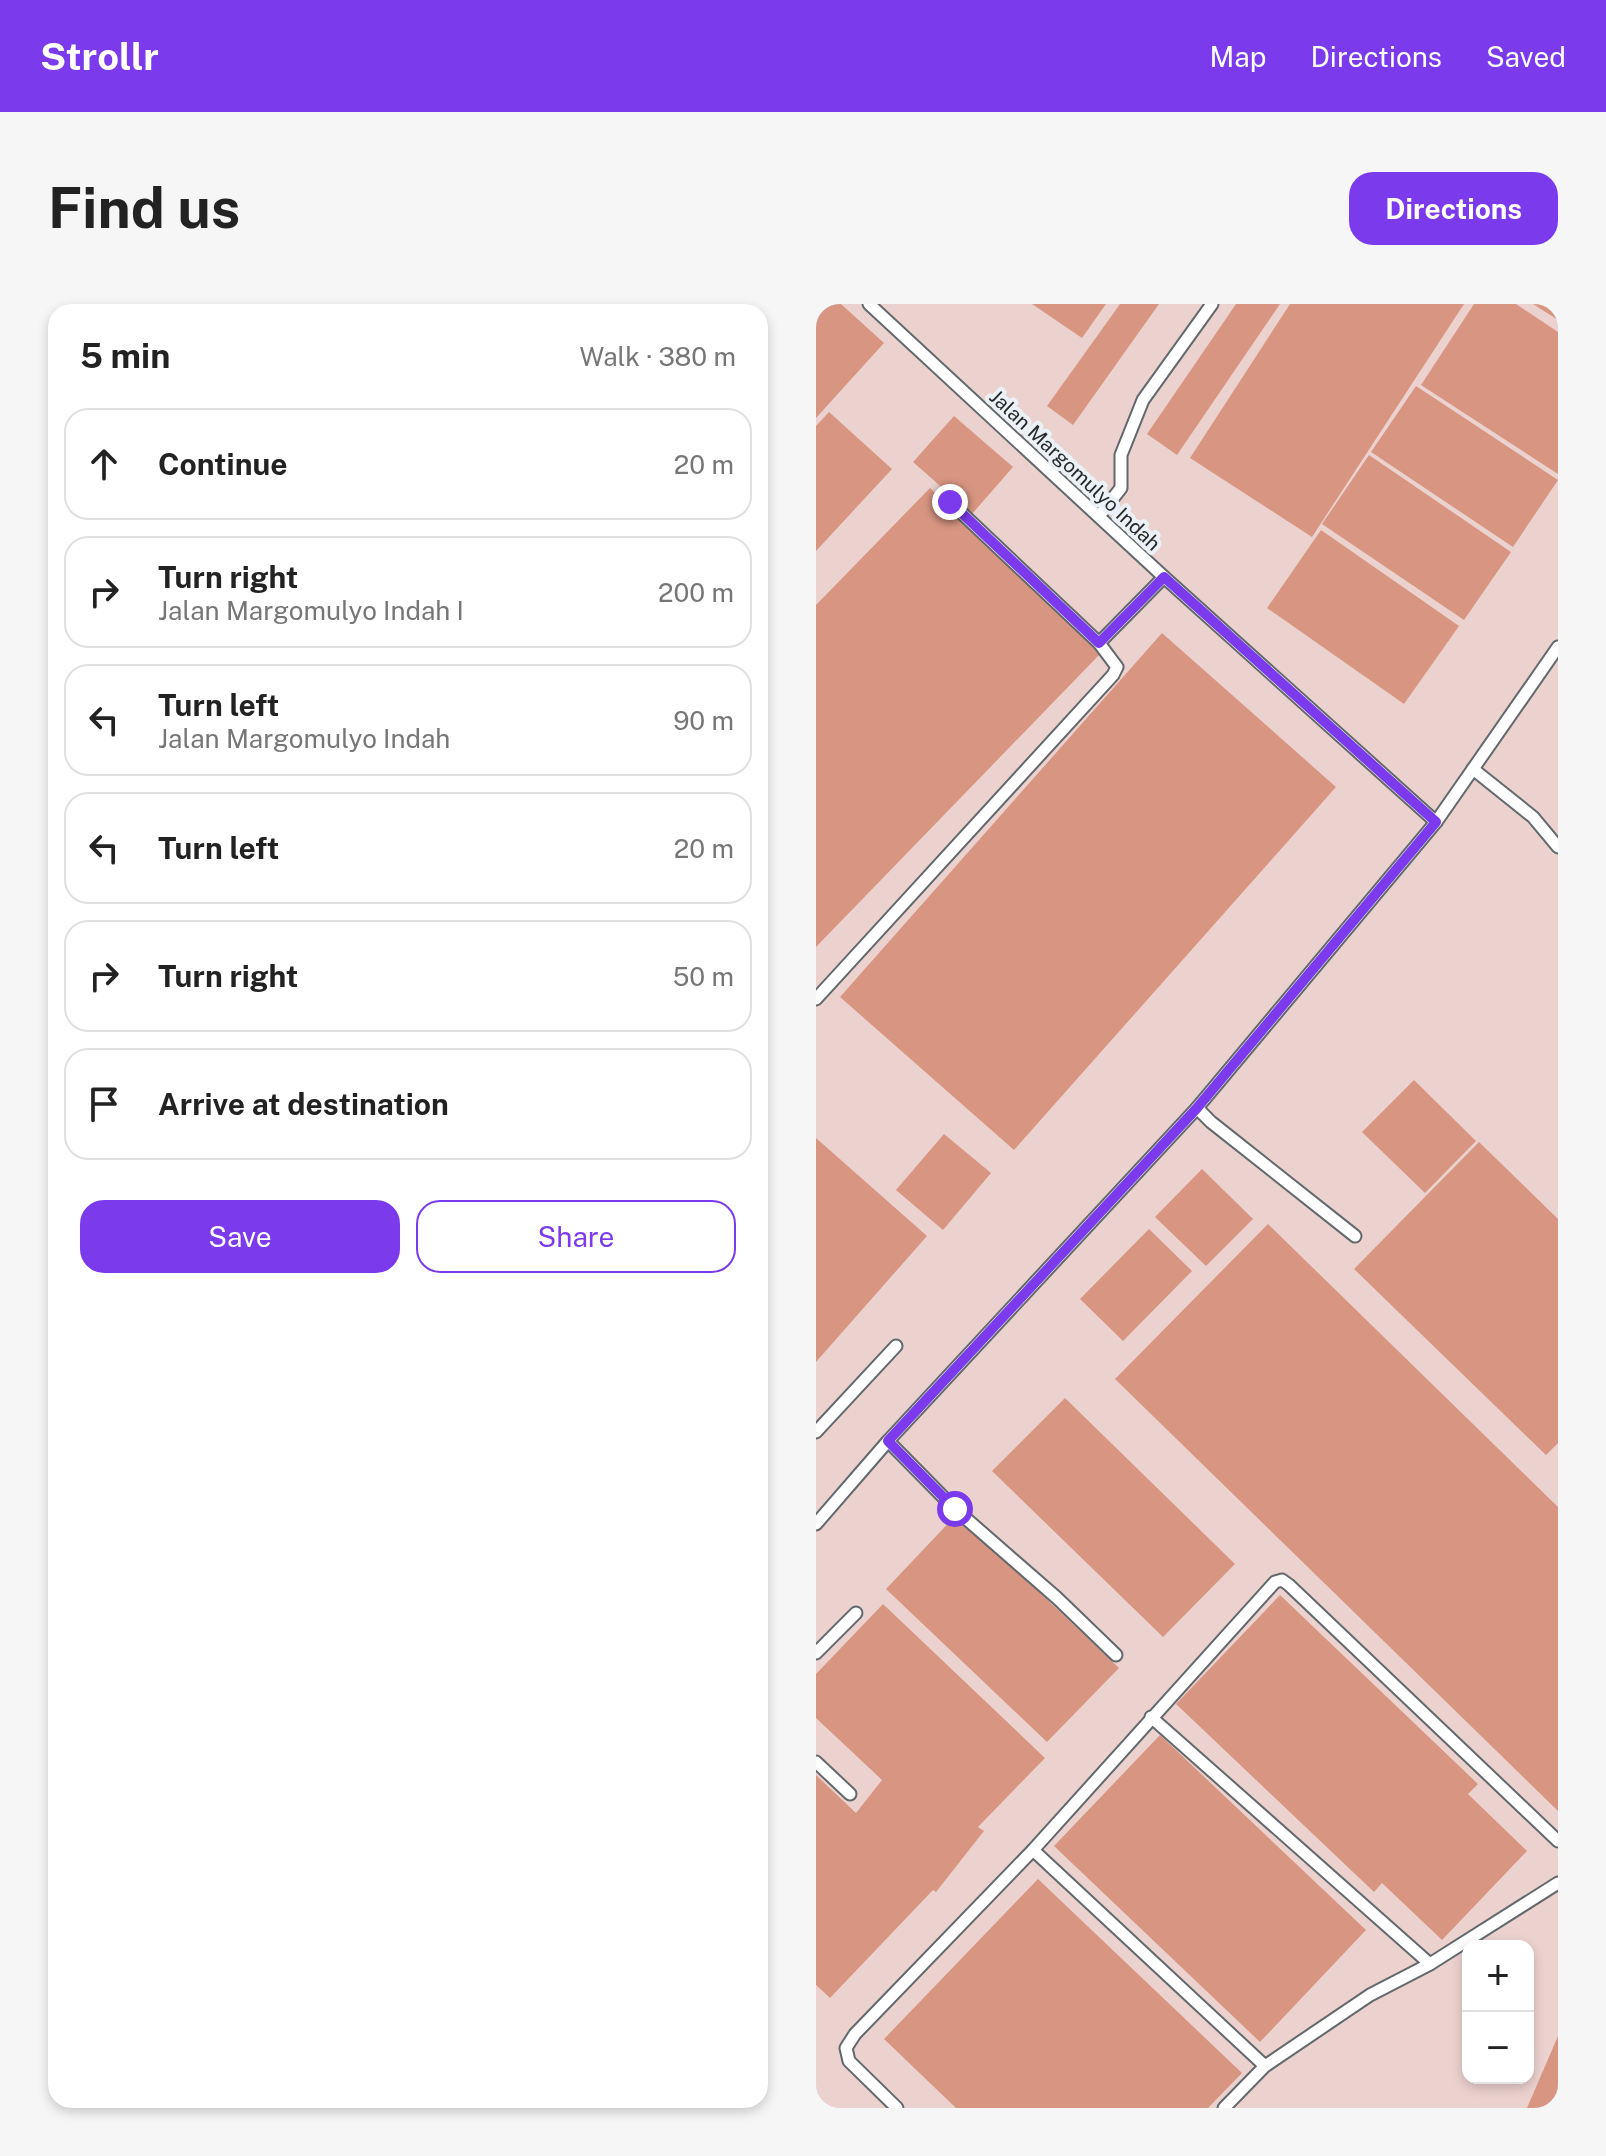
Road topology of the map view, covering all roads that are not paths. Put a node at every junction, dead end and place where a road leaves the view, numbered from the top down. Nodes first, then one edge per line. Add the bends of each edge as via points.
1 (869, 304) edge
2 (1212, 304) edge
3 (950, 502) dead end
4 (1099, 516) junction
5 (1164, 577) junction
6 (1099, 643) junction
7 (1558, 647) edge
8 (1473, 769) junction
9 (1436, 822) junction
10 (1558, 847) edge
11 (816, 999) edge
12 (1197, 1108) junction
13 (1355, 1236) dead end
14 (896, 1346) dead end
15 (816, 1432) edge
16 (888, 1441) junction
17 (816, 1524) edge
18 (856, 1613) dead end
19 (816, 1653) edge
20 (1116, 1655) dead end
21 (1151, 1717) junction
22 (816, 1762) edge
23 (850, 1794) dead end
24 (1558, 1841) edge
25 (1033, 1850) junction
26 (1558, 1883) edge
27 (1430, 1964) junction
28 (1265, 2066) junction
29 (897, 2108) edge
30 (1224, 2108) edge

1 - 4 lane, Jalan Margomulyo Indah
2 - 4 lane via 1143,400 1121,455 1121,488
3 - 6 lane
4 - 5 lane, Jalan Margomulyo Indah
5 - 6 lane
5 - 9 lane, Jalan Margomulyo Indah
6 - 11 lane via 1116,662 1116,671
7 - 8 lane
8 - 9 lane
8 - 10 lane via 1533,817
9 - 12 lane
12 - 13 lane
12 - 16 lane
14 - 15 lane
16 - 17 lane
16 - 20 lane
18 - 19 lane
21 - 24 lane via 1269,1586 1282,1580
21 - 25 lane
21 - 27 lane
22 - 23 lane
25 - 28 lane
25 - 29 lane via 846,2048 849,2061
26 - 27 lane
27 - 28 lane via 1370,1995
28 - 30 lane

